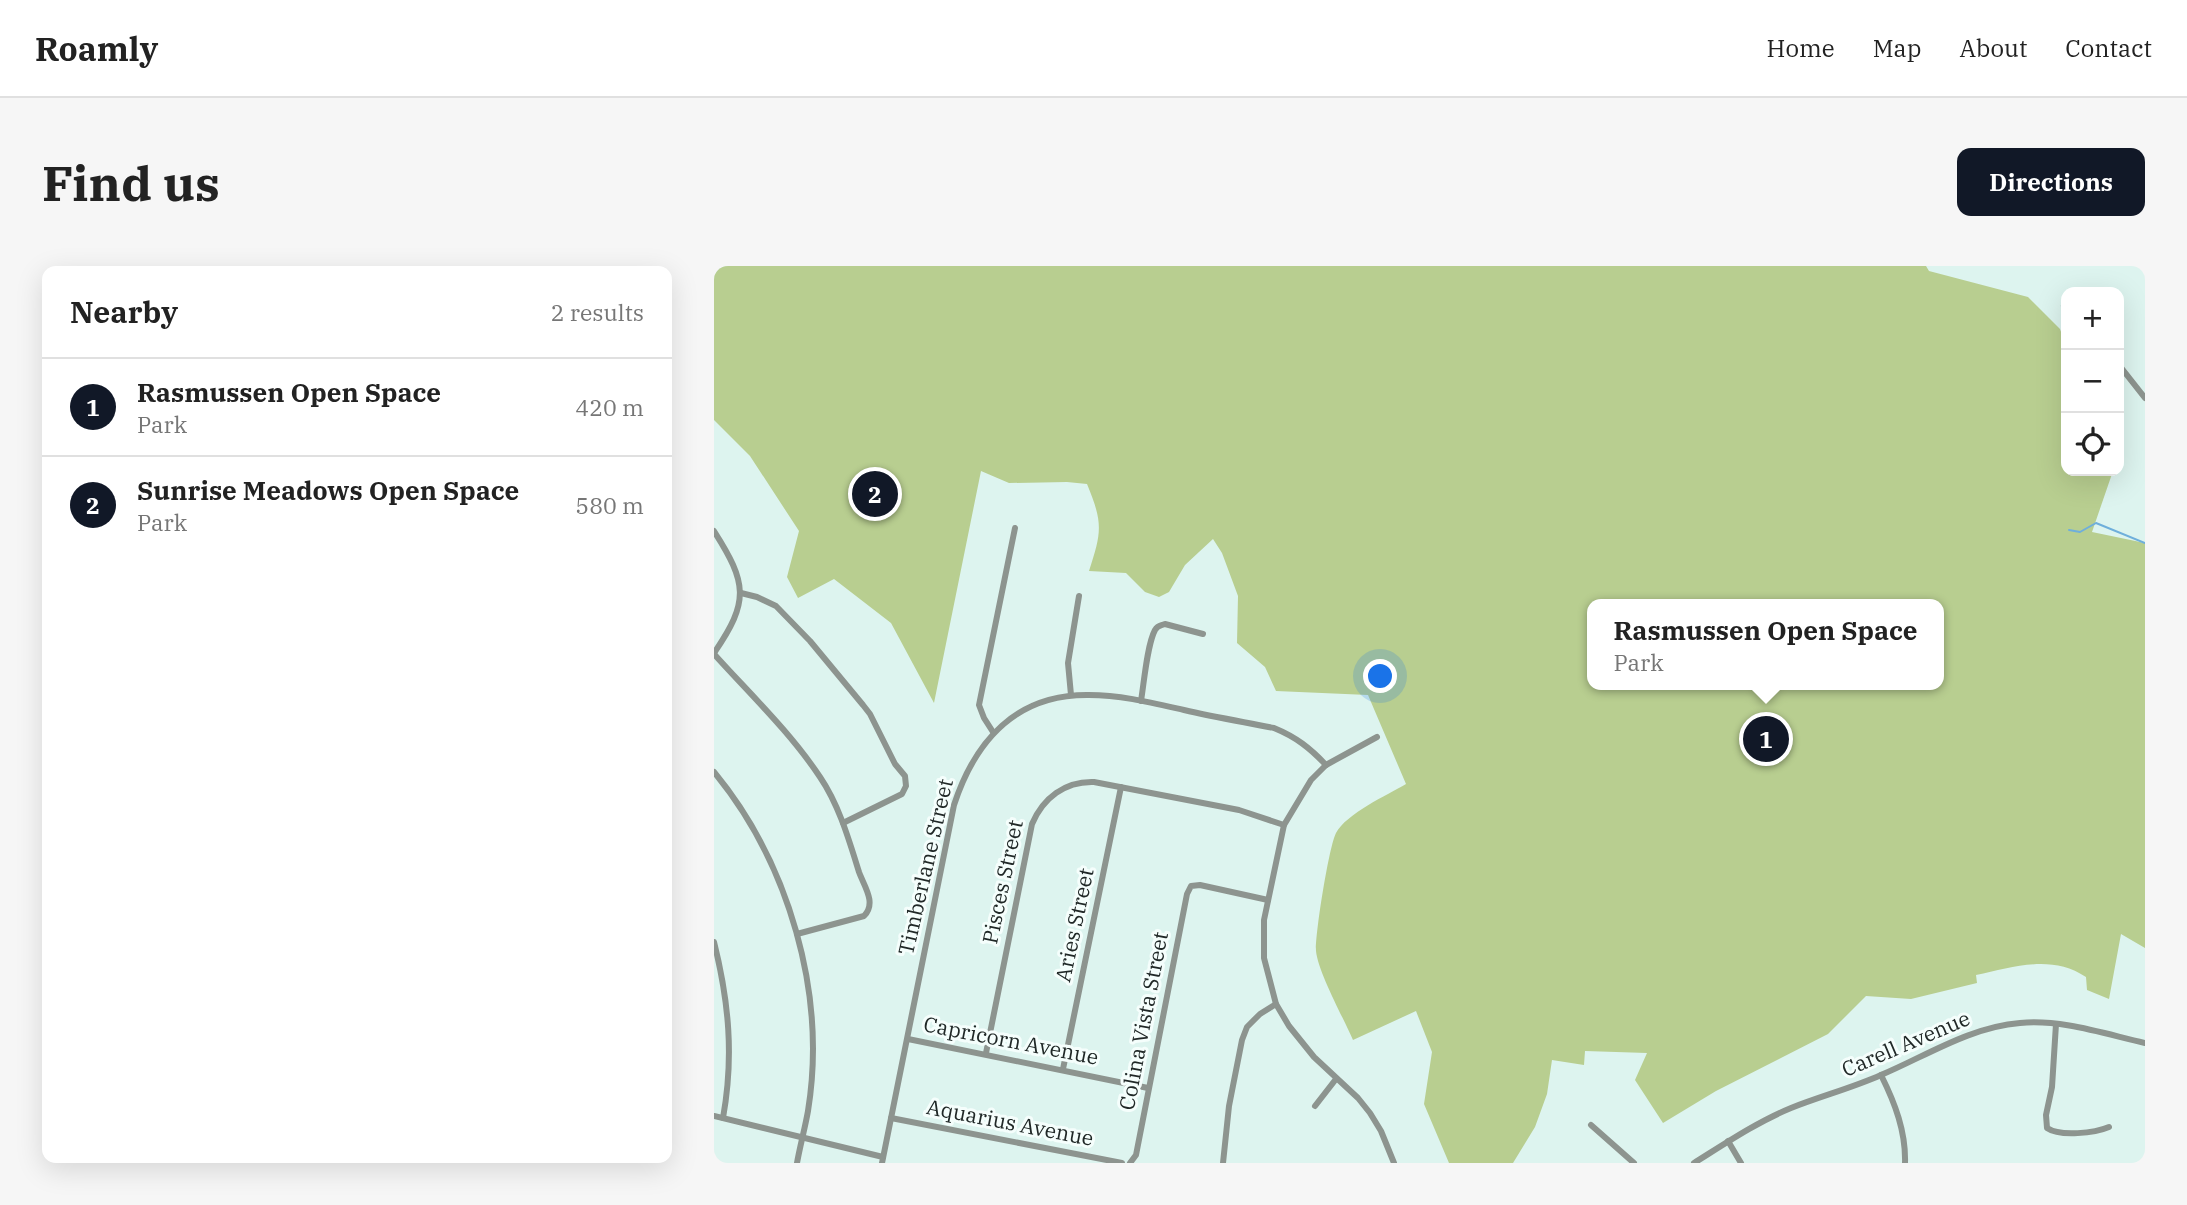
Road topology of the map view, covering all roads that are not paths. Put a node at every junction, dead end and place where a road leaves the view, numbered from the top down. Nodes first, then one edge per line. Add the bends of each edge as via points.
1 (2124, 371) edge
2 (2145, 398) edge
3 (1015, 528) dead end
4 (714, 531) edge
5 (741, 593) junction
6 (1079, 596) dead end
7 (1203, 634) dead end
8 (714, 654) edge
9 (1071, 695) junction
10 (1141, 701) junction
11 (993, 732) junction
12 (1377, 737) dead end
13 (1326, 765) junction
14 (714, 772) edge
15 (1121, 787) junction
16 (843, 822) junction
17 (1284, 825) junction
18 (1268, 900) junction
19 (797, 934) junction
20 (714, 942) edge
21 (1276, 1004) junction
22 (2056, 1024) junction
23 (908, 1038) junction
24 (2145, 1043) edge
25 (986, 1054) junction
26 (1063, 1069) junction
27 (1881, 1075) junction
28 (1336, 1079) junction
29 (1148, 1088) junction
30 (1315, 1106) dead end
31 (714, 1116) edge
32 (723, 1118) junction
33 (891, 1118) junction
34 (1591, 1125) dead end
35 (2109, 1127) dead end
36 (801, 1139) junction
37 (1728, 1141) junction
38 (882, 1160) edge
39 (797, 1163) edge
40 (1122, 1163) edge
41 (1130, 1163) edge
42 (1223, 1163) edge
43 (1394, 1163) edge
44 (1634, 1163) edge
45 (1694, 1163) edge
46 (1741, 1163) edge
47 (1905, 1163) edge

1 - 2 street
3 - 11 street via 979,705
4 - 5 street via 733,562
5 - 8 street via 734,622
5 - 16 street via 771,603 803,633 870,713 905,776 902,794
6 - 9 street via 1068,663
7 - 10 street via 1165,624 1155,630
8 - 16 street via 820,777
9 - 10 street, Timberlane Street
9 - 11 street, Timberlane Street via 1019,713
10 - 13 street, Timberlane Street via 1274,728 1308,747
11 - 23 street, Timberlane Street via 963,776 954,805
12 - 13 street
13 - 17 street via 1311,780
14 - 19 street via 757,837 787,900
15 - 17 street, Pisces Street via 1239,810
15 - 25 street, Pisces Street via 1081,781 1060,790 1037,811
15 - 26 street, Aries Street
16 - 19 street via 870,898 867,912
17 - 18 street
18 - 21 street via 1264,958
18 - 29 street, Colina Vista Street via 1191,886
19 - 36 street via 811,1029 809,1098
20 - 32 street via 730,1031
21 - 28 street via 1289,1026
21 - 42 street via 1247,1027 1242,1040
22 - 24 street, Carell Avenue
22 - 27 street, Carell Avenue via 2021,1023 1973,1033
22 - 35 street via 2047,1128 2053,1133 2097,1132
23 - 25 street, Capricorn Avenue
23 - 33 street, Timberlane Street
25 - 26 street, Capricorn Avenue
26 - 29 street, Capricorn Avenue
27 - 37 street, Carell Avenue via 1792,1108
27 - 47 street via 1902,1130
28 - 30 street
28 - 43 street via 1370,1113
29 - 41 street, Colina Vista Street via 1136,1155
31 - 32 street
32 - 36 street
33 - 38 street, Timberlane Street
33 - 40 street, Aquarius Avenue
34 - 44 street
36 - 38 street
36 - 39 street
37 - 45 street, Carell Avenue
37 - 46 street

